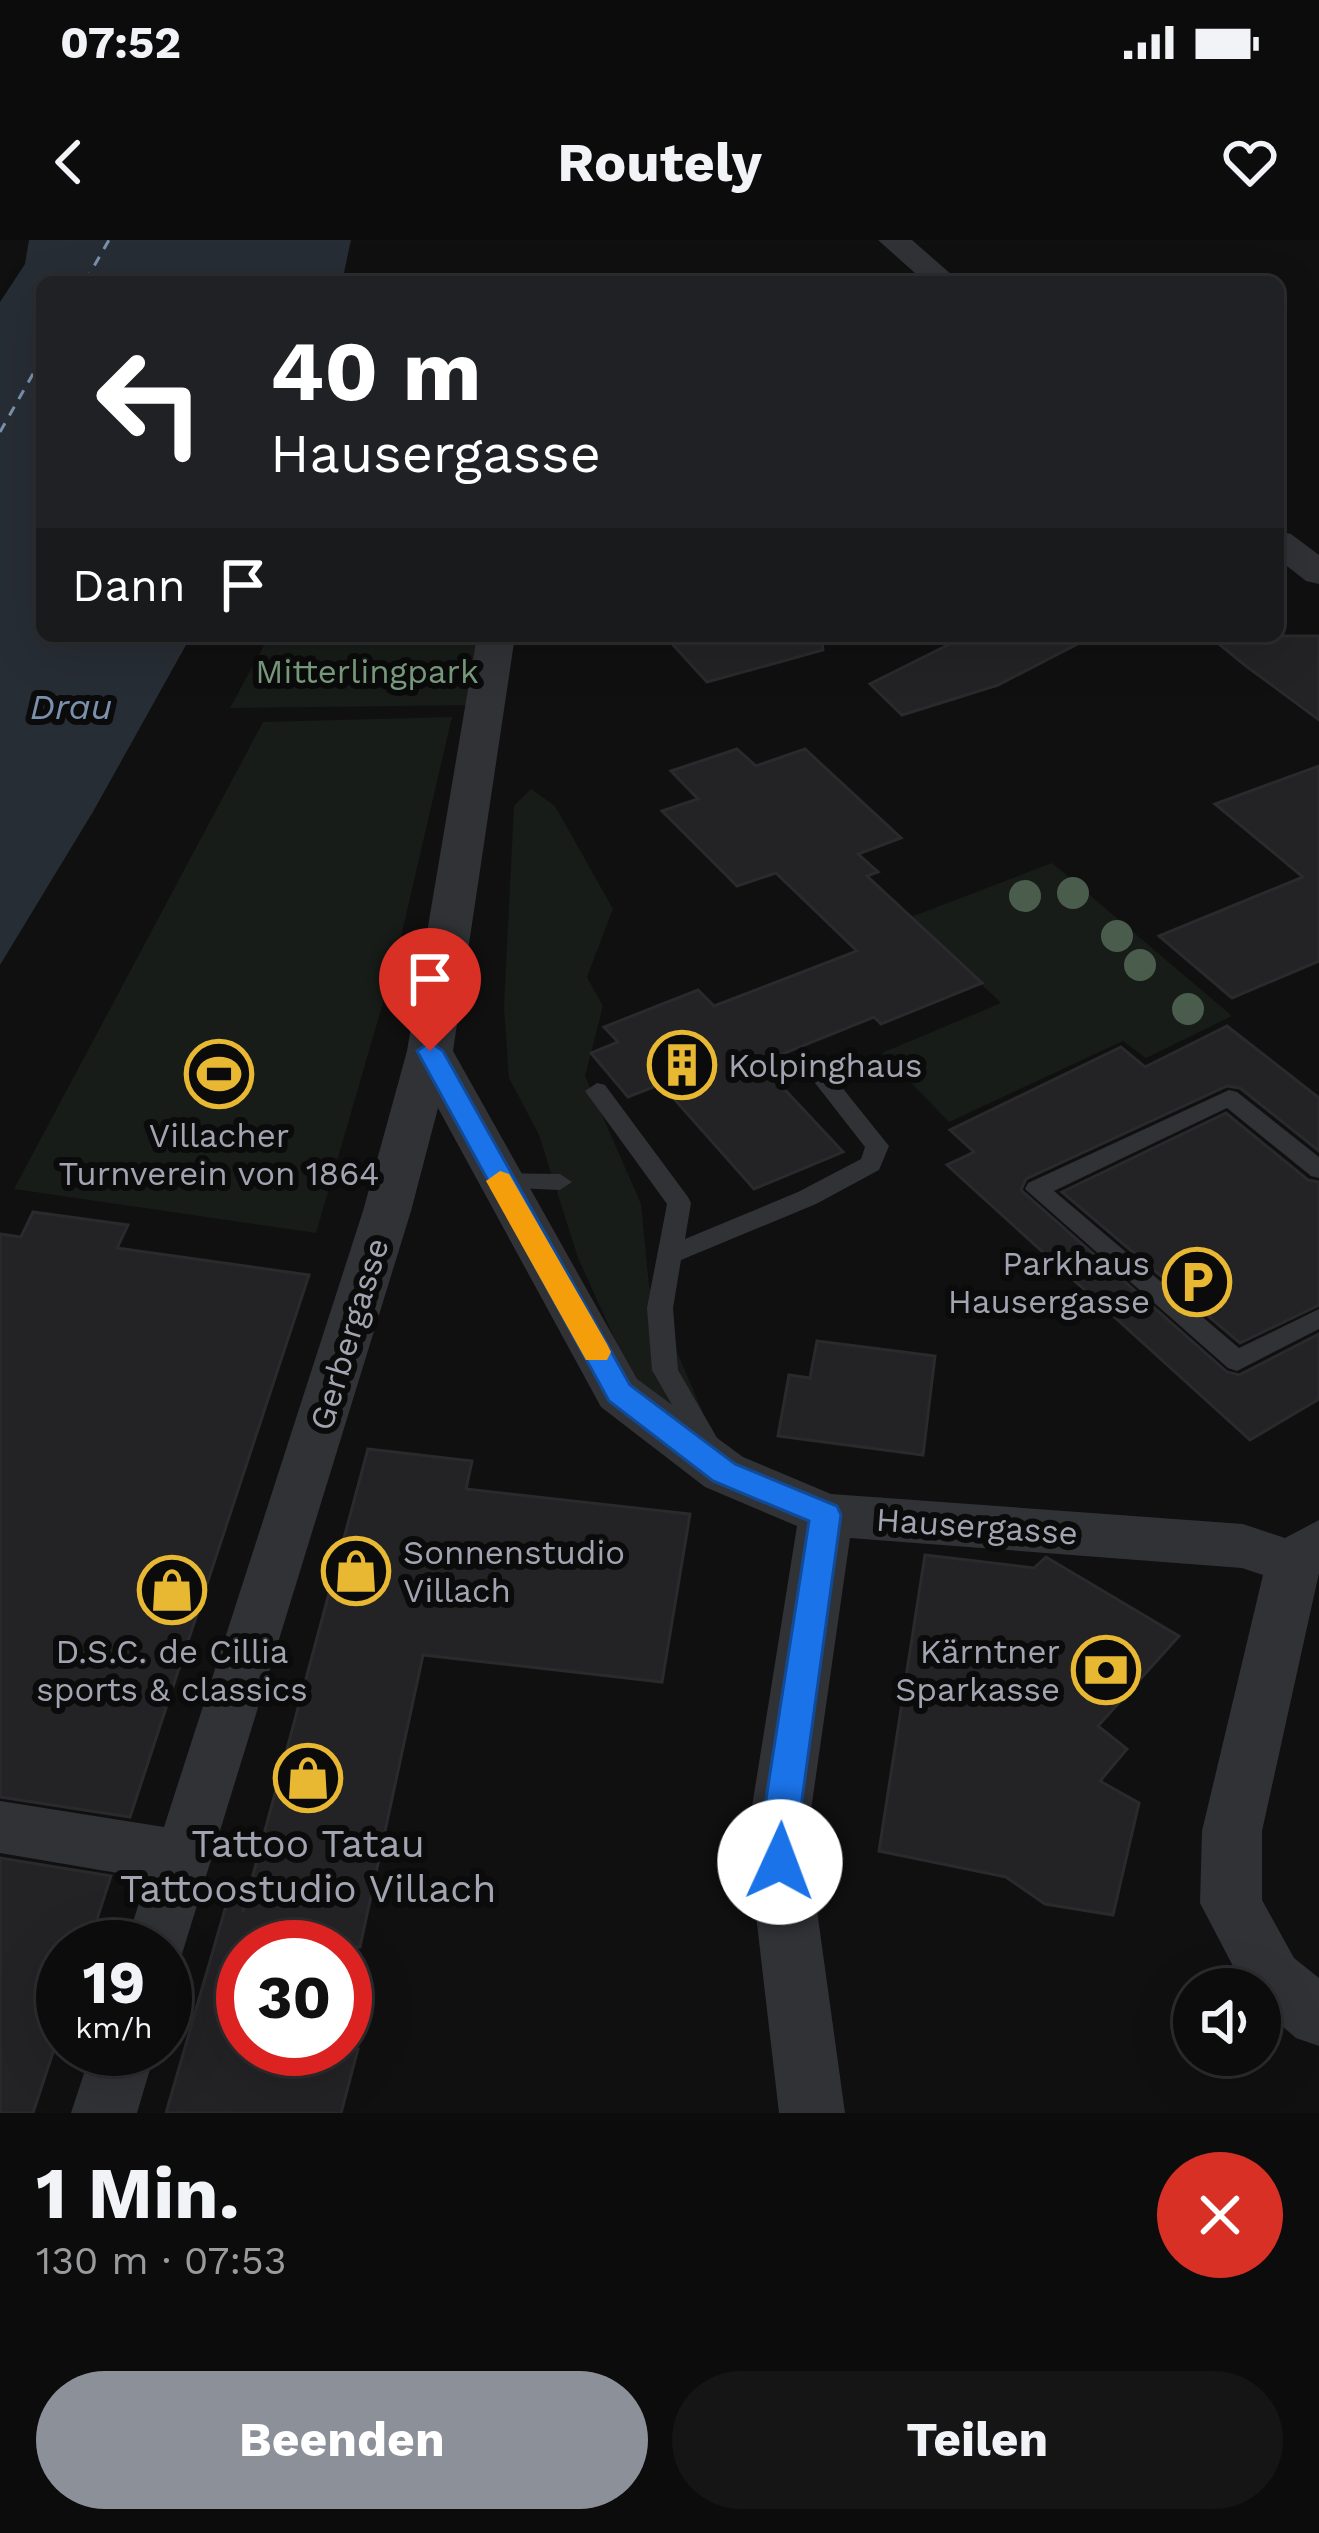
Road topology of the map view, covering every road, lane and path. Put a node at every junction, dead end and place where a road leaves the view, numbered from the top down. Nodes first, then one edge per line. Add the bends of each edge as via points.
1 (893, 240) edge
2 (937, 276) edge
3 (1284, 547) edge
4 (1319, 574) edge
5 (495, 642) edge
6 (430, 1051) junction
7 (812, 1064) dead end
8 (596, 1091) dead end
9 (1319, 1169) edge
10 (500, 1180) junction
11 (560, 1182) dead end
12 (670, 1255) junction
13 (1319, 1318) edge
14 (724, 1472) junction
15 (826, 1515) junction
16 (1306, 1552) edge
17 (0, 1827) edge
18 (184, 1857) junction
19 (164, 1920) edge
20 (1319, 2017) edge
21 (116, 2076) edge
22 (104, 2113) edge
23 (812, 2113) edge

1 - 2 street
3 - 4 street
5 - 6 street, Gerbergasse
6 - 10 street, Hausergasse
6 - 18 street, Gerbergasse
7 - 12 lane via 877,1145 871,1164
8 - 12 lane via 679,1203
9 - 13 lane via 1229,1098 1037,1189 1237,1361
10 - 11 lane
10 - 14 street, Hausergasse via 619,1393
12 - 14 lane via 660,1308 665,1370
14 - 15 street, Hausergasse
15 - 16 street, Hausergasse
15 - 23 street via 777,1838
16 - 20 street via 1232,1832 1231,1903 1272,1978
17 - 18 street
18 - 19 street, Gerbergasse
21 - 22 street

